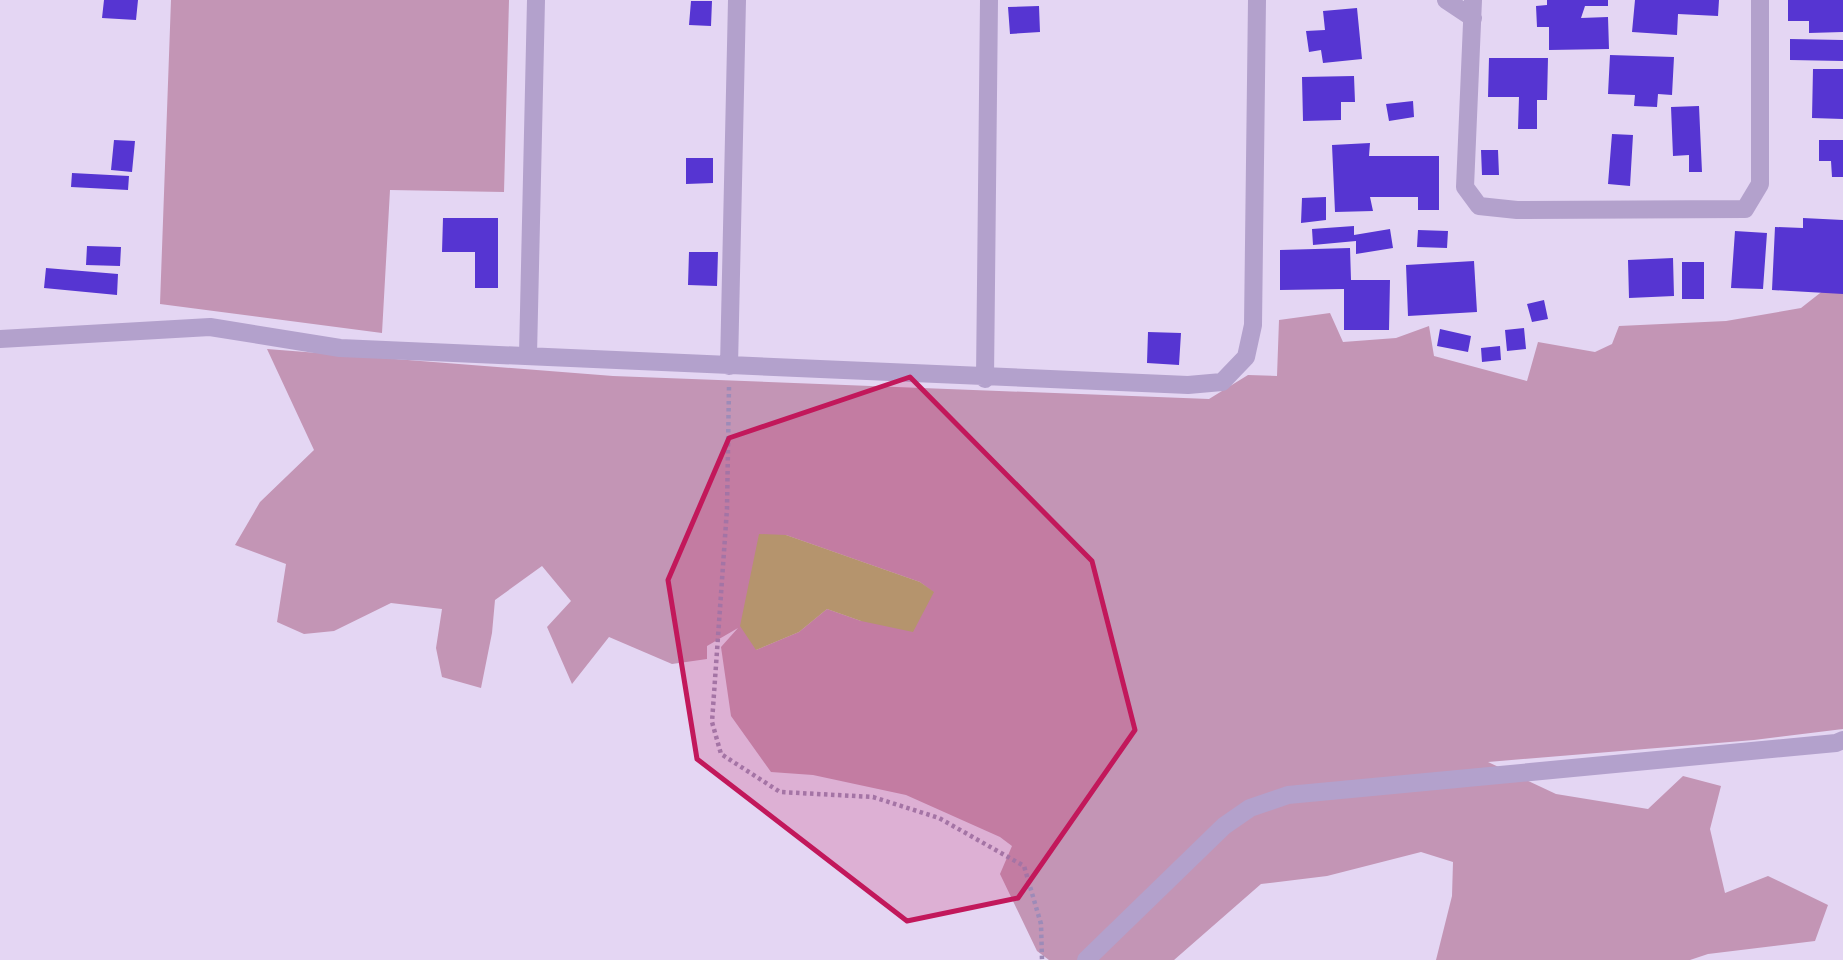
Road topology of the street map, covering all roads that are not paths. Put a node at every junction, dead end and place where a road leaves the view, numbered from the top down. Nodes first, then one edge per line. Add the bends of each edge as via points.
1 (536, 0) edge
2 (737, 0) edge
3 (989, 0) edge
4 (1257, 0) edge
5 (1446, 0) edge
6 (1760, 0) edge
7 (1473, 9) edge
8 (0, 339) edge
9 (527, 355) junction
10 (729, 366) junction
11 (985, 379) junction
12 (1843, 740) edge
13 (1086, 960) edge

1 - 9 street
2 - 10 street
3 - 11 street
4 - 11 street via 1253,325 1246,357 1222,382 1188,385
5 - 7 street
6 - 7 street via 1760,184 1745,209 1517,210 1479,206 1465,187
8 - 9 street via 210,327 340,348
9 - 10 street
10 - 11 street
12 - 13 street via 1288,795 1250,807 1224,826

